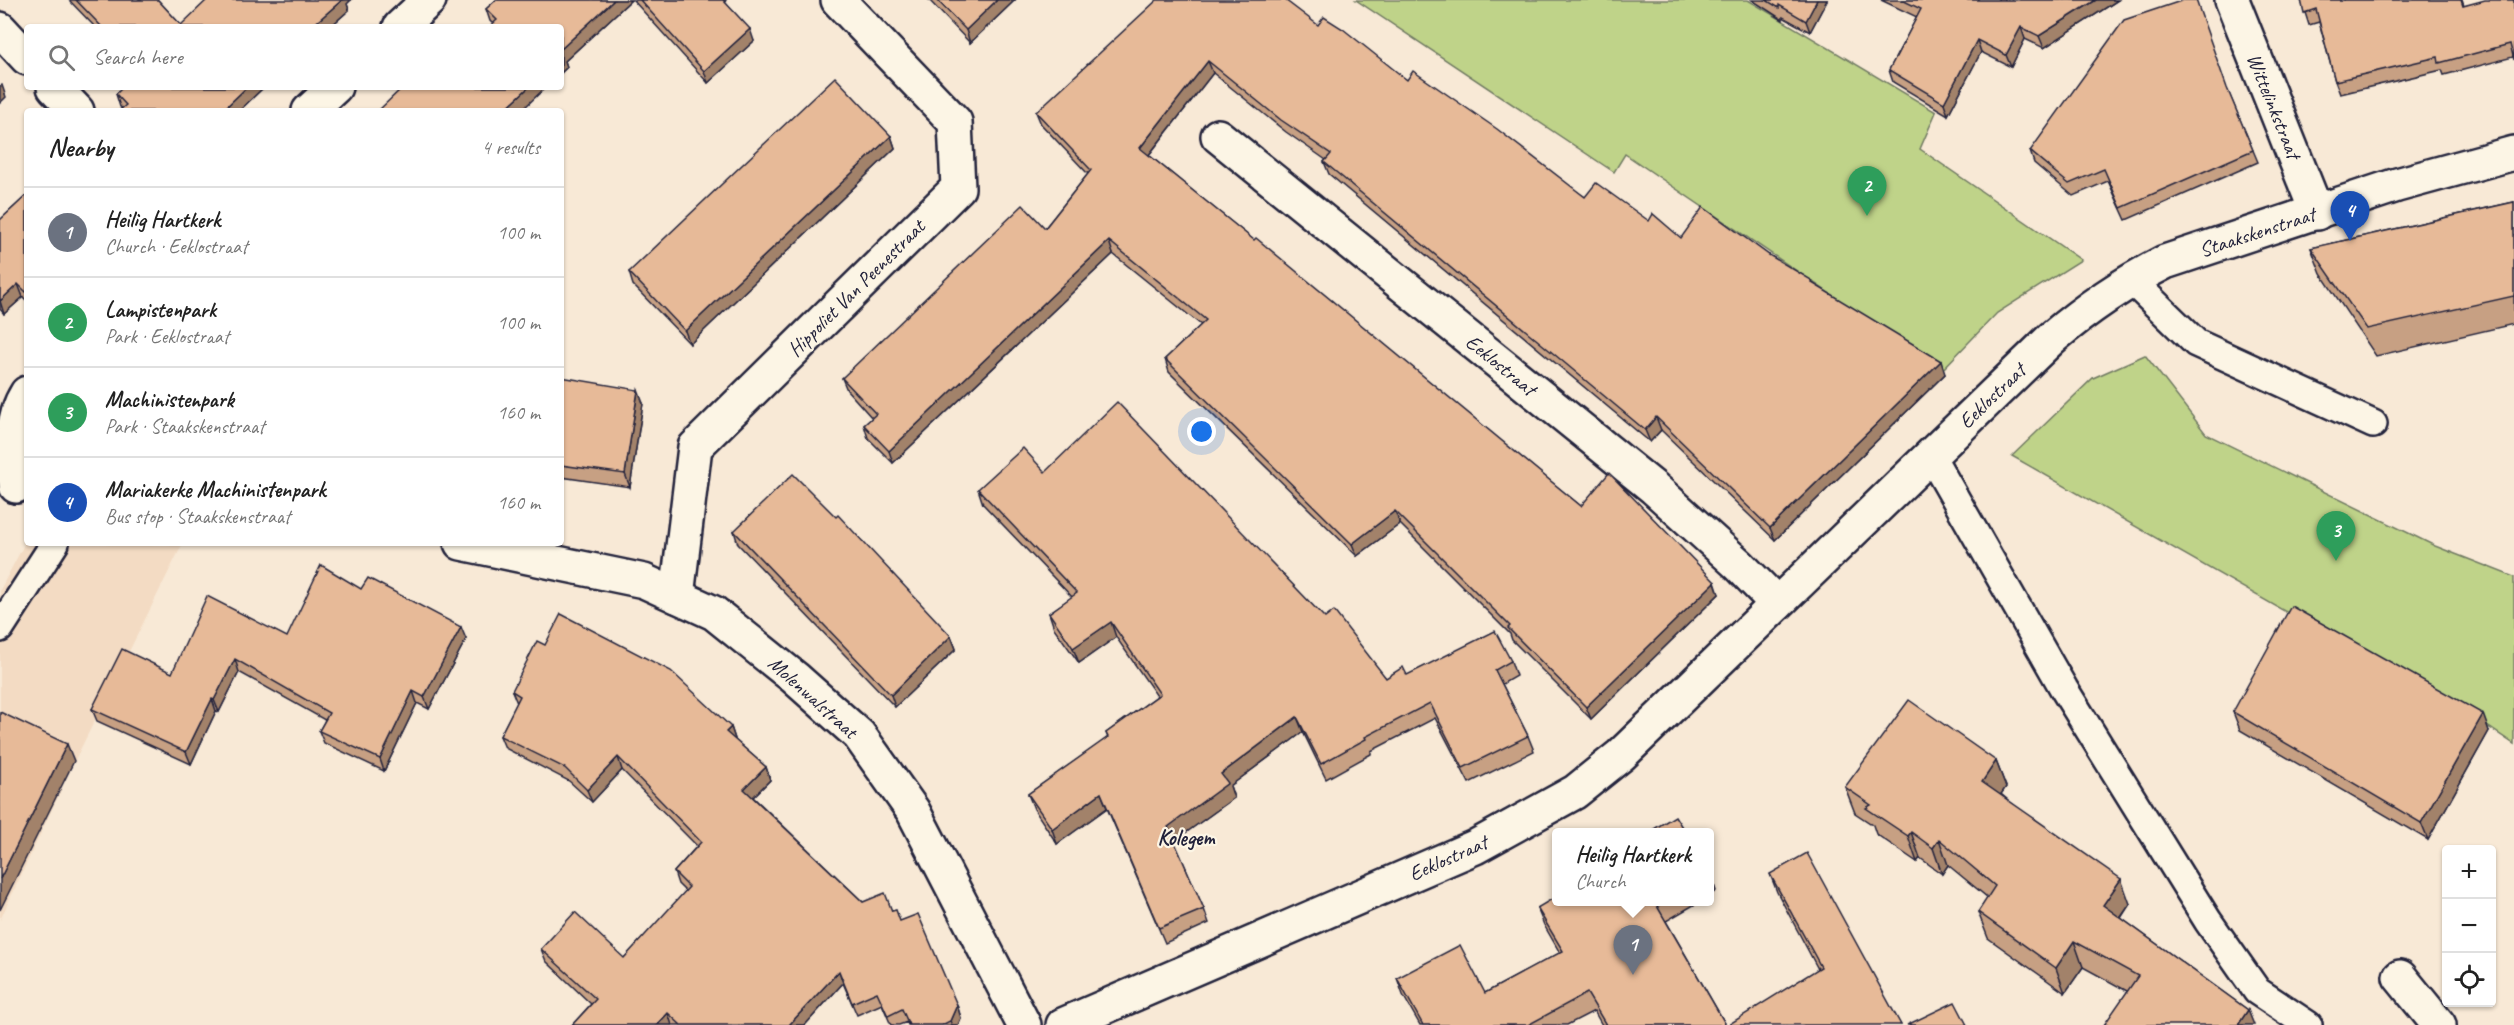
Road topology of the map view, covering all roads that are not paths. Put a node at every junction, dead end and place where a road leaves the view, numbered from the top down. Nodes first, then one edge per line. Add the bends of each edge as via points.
1 (429, 0) edge
2 (838, 0) edge
3 (2232, 0) edge
4 (403, 24) edge
5 (0, 29) edge
6 (24, 55) edge
7 (57, 90) edge
8 (332, 90) edge
9 (74, 108) edge
10 (312, 108) edge
11 (1218, 136) dead end
12 (2514, 153) edge
13 (2316, 213) junction
14 (2130, 279) junction
15 (2052, 338) joint
16 (24, 398) edge
17 (2373, 424) dead end
18 (1931, 456) junction
19 (14, 486) edge
20 (53, 546) edge
21 (475, 546) edge
22 (678, 596) junction
23 (1777, 604) junction
24 (0, 628) edge
25 (2400, 977) dead end
26 (1024, 1025) edge
27 (1063, 1025) edge
28 (2308, 1025) edge
29 (2439, 1025) edge

1 - 4 street
2 - 22 street, Hippoliet Van Peenestraat via 954,122 958,188 694,447
3 - 13 street, Wittelinkstraat
5 - 6 street
7 - 9 street
8 - 10 street
11 - 23 street, Eeklostraat via 1654,488
12 - 13 street, Staakskenstraat via 2397,185
13 - 14 street, Staakskenstraat via 2165,262
14 - 15 street, Staakskenstraat
14 - 17 lane via 2196,343
15 - 18 street, Eeklostraat
16 - 19 street via 12,442
18 - 23 street, Eeklostraat
18 - 28 lane via 2064,689 2208,921 2257,991
20 - 24 lane
21 - 22 street, Molenwalstraat via 644,581
22 - 26 street, Molenwalstraat via 714,613 859,735 913,811
23 - 27 street, Eeklostraat via 1621,755 1575,792 1475,847
25 - 29 street

